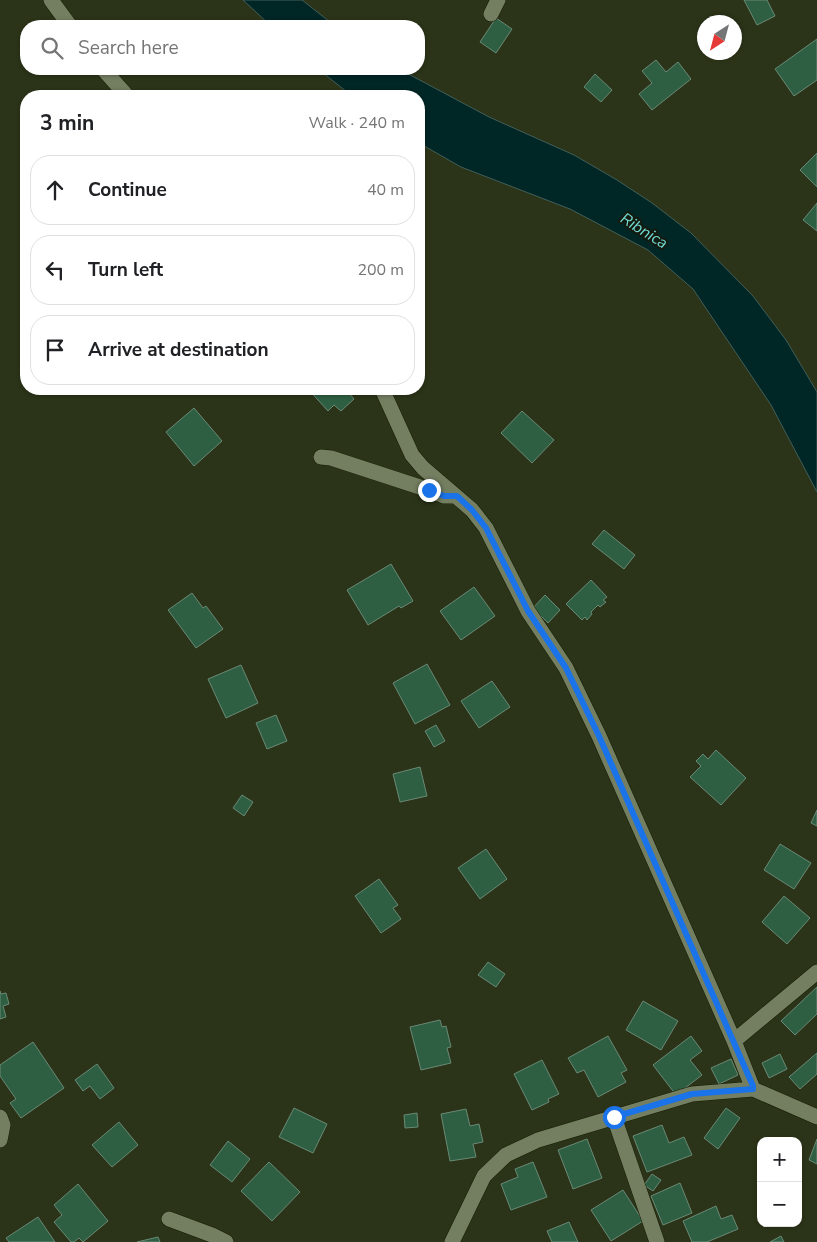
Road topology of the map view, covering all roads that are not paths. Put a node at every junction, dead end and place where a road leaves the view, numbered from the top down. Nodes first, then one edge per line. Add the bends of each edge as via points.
1 (51, 0) edge
2 (498, 0) edge
3 (491, 14) dead end
4 (66, 20) edge
5 (108, 75) edge
6 (122, 90) edge
7 (385, 395) edge
8 (321, 457) dead end
9 (457, 496) junction
10 (817, 972) edge
11 (734, 1041) junction
12 (753, 1089) junction
13 (0, 1117) edge
14 (614, 1117) junction
15 (817, 1117) edge
16 (0, 1140) edge
17 (169, 1219) dead end
18 (226, 1242) edge
19 (452, 1242) edge
20 (657, 1242) edge

1 - 4 street
2 - 3 street
5 - 6 street
7 - 9 street via 412,455
8 - 9 street via 444,496
9 - 11 street via 486,528 528,611 566,668
10 - 11 street
11 - 12 street
12 - 14 street via 692,1094
12 - 15 street
13 - 16 street via 3,1125
14 - 19 street via 538,1140 506,1155 484,1176
14 - 20 street
17 - 18 street

